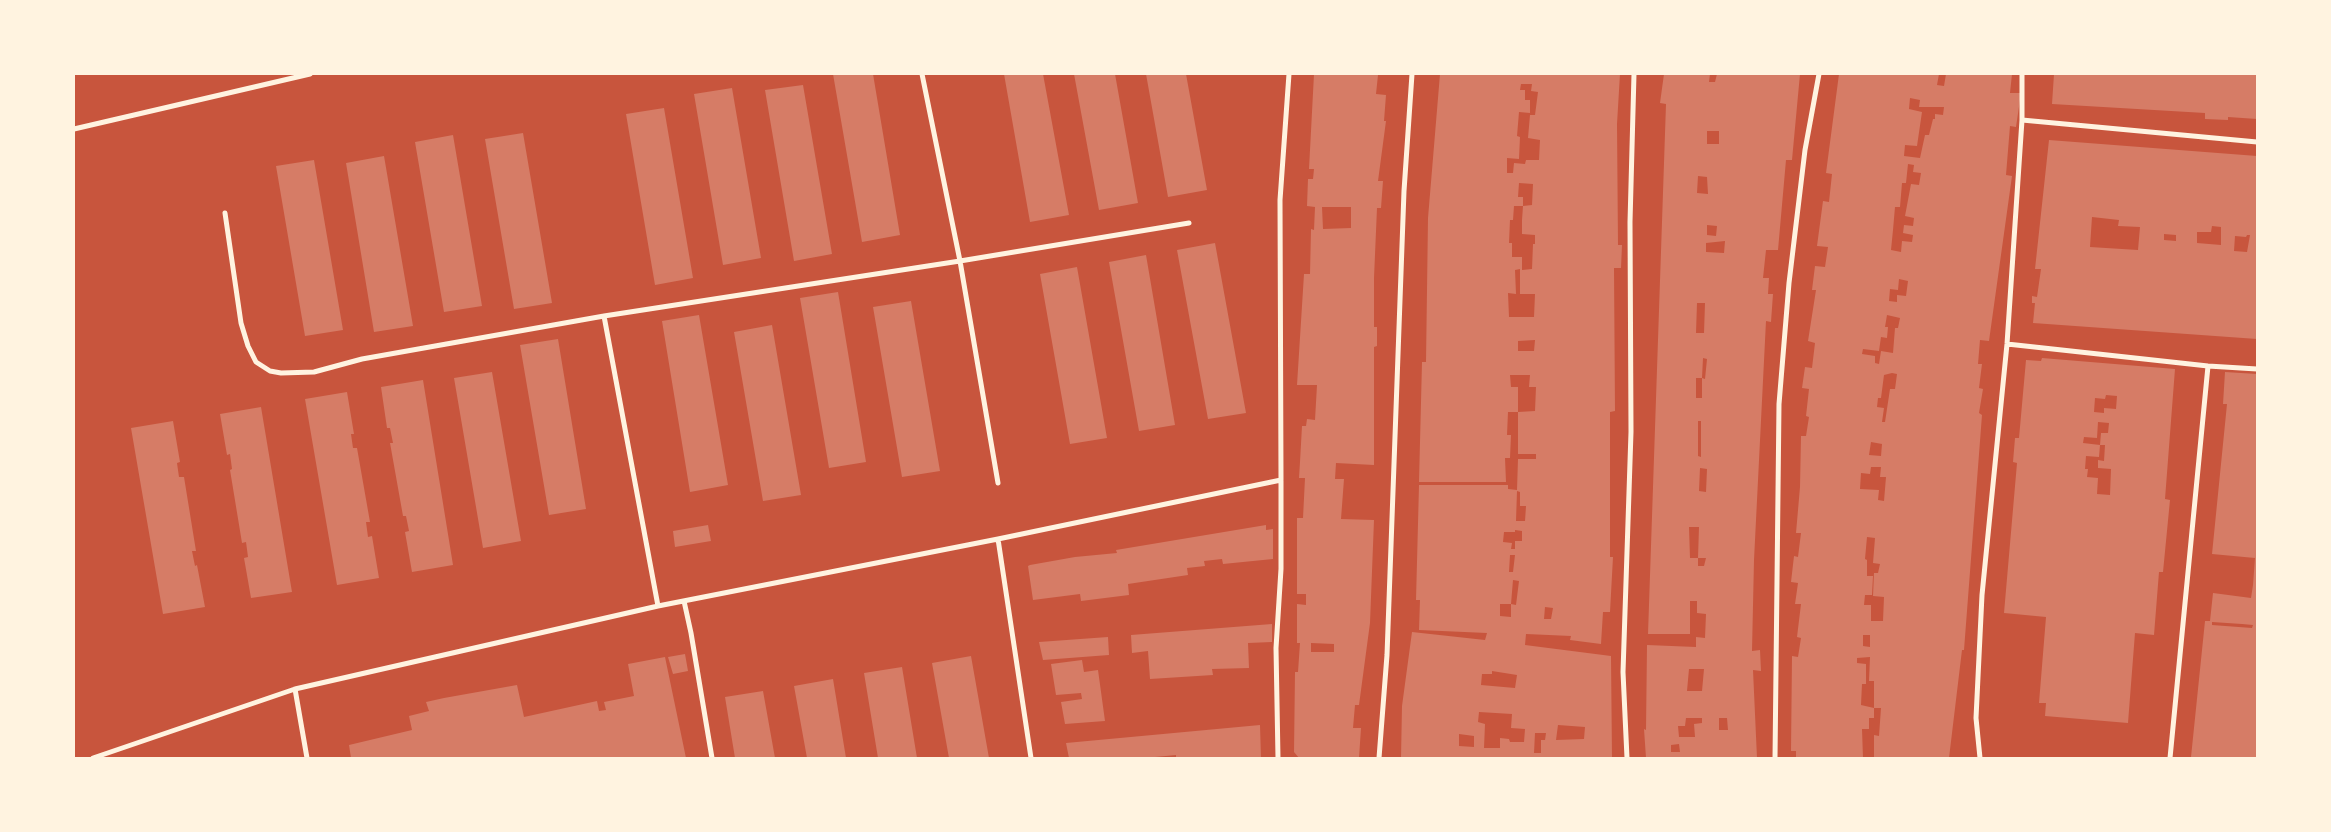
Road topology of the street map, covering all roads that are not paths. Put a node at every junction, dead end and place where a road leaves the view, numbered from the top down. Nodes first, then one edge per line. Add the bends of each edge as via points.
1 (310, 74) edge
2 (922, 74) edge
3 (1289, 74) edge
4 (1412, 74) edge
5 (1634, 74) edge
6 (1819, 74) edge
7 (2022, 74) edge
8 (2022, 120) junction
9 (74, 129) edge
10 (2257, 142) edge
11 (225, 213) dead end
12 (1189, 223) dead end
13 (960, 262) junction
14 (604, 316) junction
15 (2007, 344) junction
16 (2208, 366) junction
17 (2257, 369) edge
18 (1281, 480) junction
19 (998, 482) dead end
20 (998, 539) junction
21 (684, 601) junction
22 (658, 606) junction
23 (295, 689) junction
24 (93, 758) edge
25 (307, 758) edge
26 (712, 758) edge
27 (1031, 758) edge
28 (1278, 758) edge
29 (1378, 758) edge
30 (1628, 758) edge
31 (1775, 758) edge
32 (1980, 758) edge
33 (2170, 758) edge

1 - 9 street
2 - 13 street
3 - 18 street via 1280,200
4 - 29 street via 1404,191 1387,646
5 - 30 street via 1630,222 1631,432 1623,672
6 - 31 street via 1805,150 1791,264 1779,404
7 - 8 street
8 - 10 street
8 - 15 street
11 - 14 street via 241,323 256,362 281,373 314,372 362,358
12 - 13 street
13 - 14 street
13 - 19 street
14 - 22 street
15 - 16 street
15 - 32 street via 1982,595 1976,718
16 - 17 street
16 - 33 street
18 - 20 street
18 - 28 street via 1281,569 1276,648
20 - 21 street
20 - 27 street
21 - 22 street
21 - 26 street
22 - 23 street
23 - 24 street
23 - 25 street

